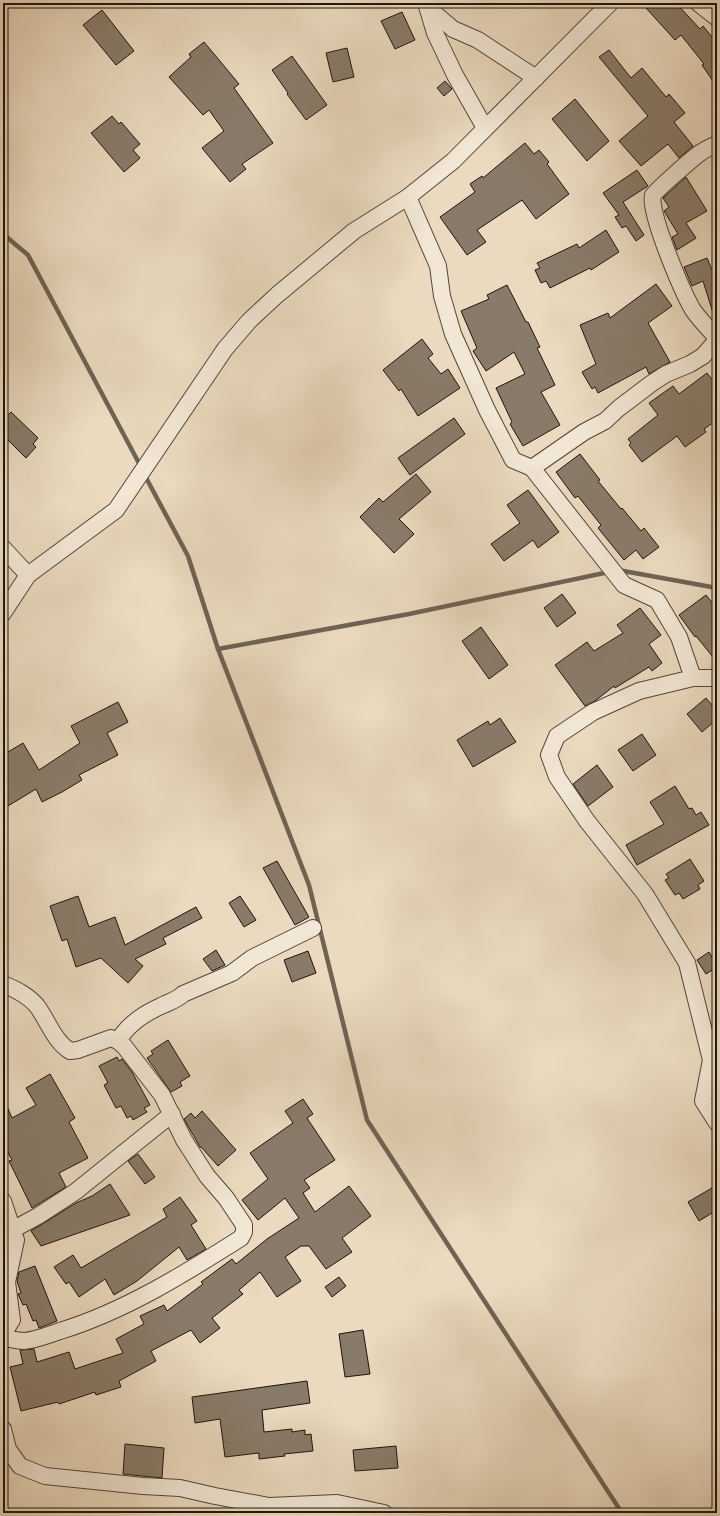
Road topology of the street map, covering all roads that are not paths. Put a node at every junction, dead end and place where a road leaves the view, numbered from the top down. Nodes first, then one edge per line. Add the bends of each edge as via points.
1 (426, 3) edge
2 (610, 3) edge
3 (698, 3) edge
4 (717, 18) edge
5 (536, 78) junction
6 (485, 128) junction
7 (717, 144) edge
8 (408, 197) junction
9 (717, 339) edge
10 (532, 468) junction
11 (3, 548) edge
12 (28, 575) junction
13 (3, 613) edge
14 (693, 678) junction
15 (717, 678) edge
16 (313, 928) dead end
17 (3, 984) edge
18 (118, 1041) junction
19 (172, 1114) junction
20 (717, 1123) edge
21 (3, 1201) edge
22 (14, 1229) junction
23 (3, 1334) edge
24 (3, 1338) edge
25 (3, 1429) edge
26 (384, 1513) edge

1 - 5 street via 453,29 478,40
1 - 6 street via 435,33 454,75
2 - 5 street
3 - 4 street
5 - 6 street
6 - 8 street via 453,161
7 - 9 street via 696,156 659,188 654,194 653,203 658,225 682,287 694,310
8 - 10 street via 438,266 450,327 465,362 513,460
8 - 12 street via 354,231 276,295 225,349 116,510
9 - 10 street via 702,356 652,383 605,421 584,432
10 - 14 street via 624,585 657,600 679,637
11 - 12 street
12 - 13 street
14 - 15 street
14 - 20 street via 639,691 593,712 557,736 549,755 557,777 587,821 645,894 687,963 711,1060 703,1101
16 - 18 street via 252,958 232,973 145,1013 124,1031
17 - 18 street via 21,992 36,1005 60,1043 70,1051 111,1038
18 - 19 street via 162,1095
19 - 22 street via 75,1192
19 - 24 street via 184,1140 207,1176 226,1198 244,1226 241,1238 178,1277 80,1325 23,1341
21 - 22 street
22 - 23 street via 16,1240 7,1282 12,1320
25 - 26 street via 8,1449 20,1466 45,1476 180,1488 269,1506 337,1503

